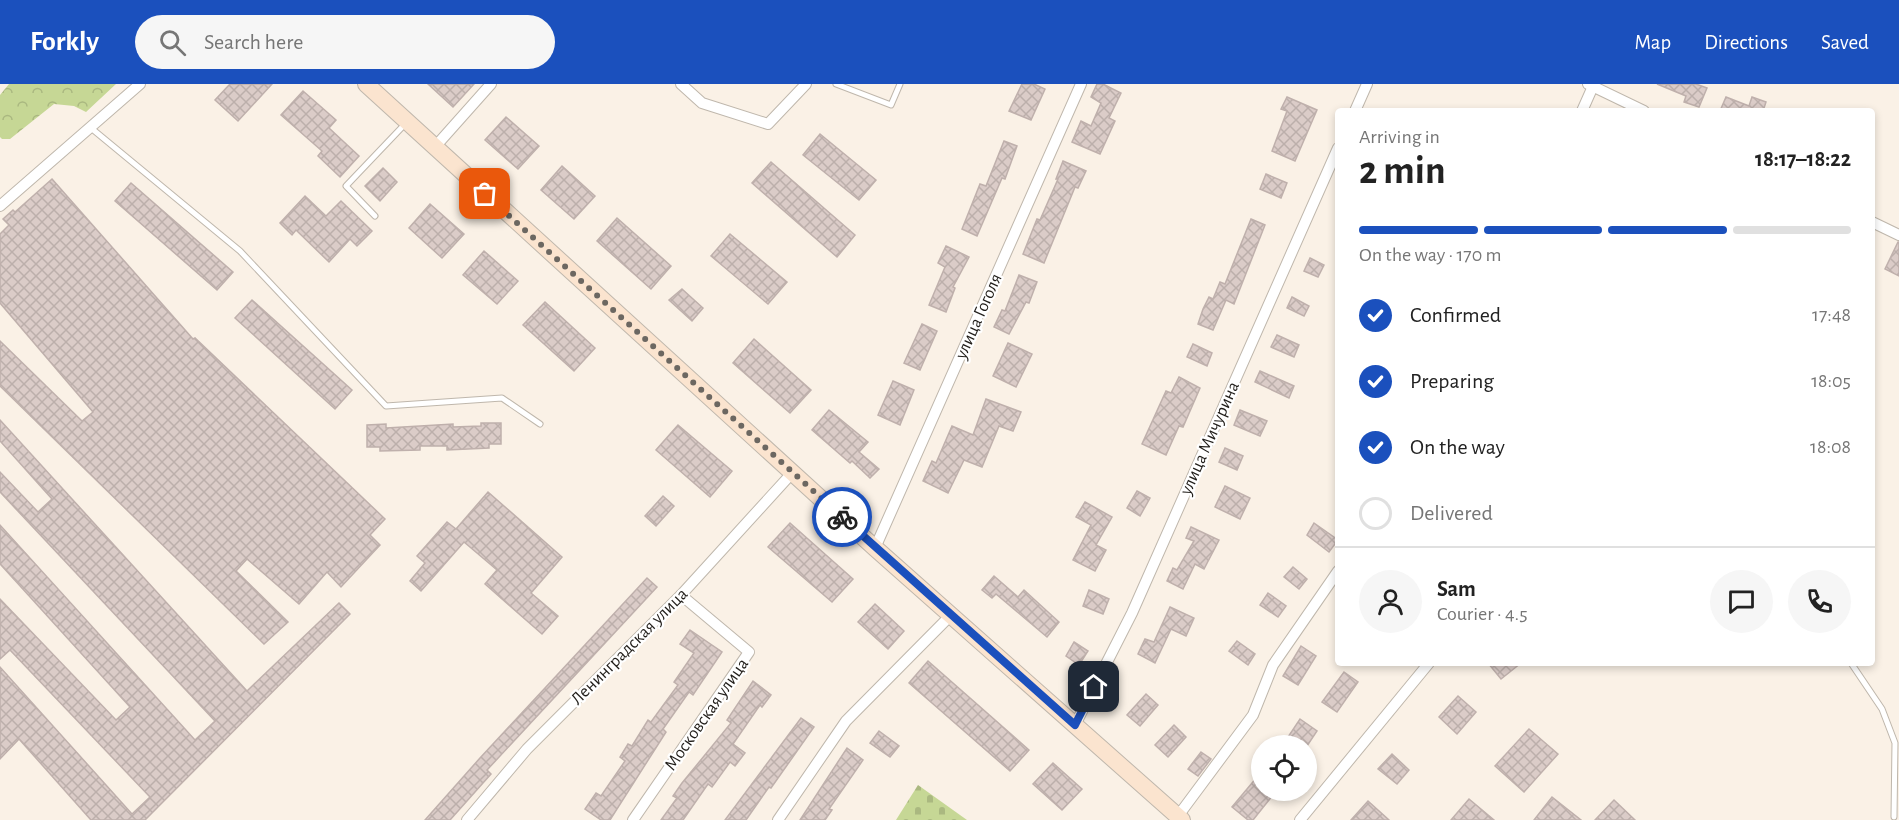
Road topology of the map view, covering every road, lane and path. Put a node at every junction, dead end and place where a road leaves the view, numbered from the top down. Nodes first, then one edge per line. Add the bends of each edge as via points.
1 (140, 84) edge
2 (366, 84) edge
3 (491, 84) edge
4 (681, 84) edge
5 (807, 84) edge
6 (836, 84) edge
7 (900, 84) edge
8 (1081, 84) edge
9 (1366, 84) edge
10 (1592, 85) edge
11 (1355, 108) edge
12 (1583, 108) edge
13 (1638, 108) edge
14 (407, 122) junction
15 (90, 127) junction
16 (434, 148) junction
17 (1335, 155) edge
18 (0, 206) edge
19 (375, 216) dead end
20 (1875, 223) edge
21 (1899, 235) edge
22 (540, 424) dead end
23 (793, 472) junction
24 (875, 548) junction
25 (1335, 576) edge
26 (681, 595) junction
27 (951, 615) junction
28 (1427, 666) edge
29 (1853, 666) edge
30 (1075, 725) junction
31 (1894, 817) dead end
32 (1180, 818) edge
33 (466, 820) edge
34 (633, 820) edge
35 (778, 820) edge
36 (1300, 820) edge

1 - 15 street
2 - 14 main road
3 - 16 street
4 - 5 street via 702,103 768,124
6 - 7 lane via 891,105
8 - 24 street, улица Гоголя
9 - 11 street
10 - 12 street
10 - 13 street
14 - 16 main road
14 - 19 lane via 346,186
15 - 18 street
15 - 22 lane via 240,251 386,406 502,398
16 - 23 main road
17 - 30 street, улица Мичурина via 1132,613
20 - 21 street
23 - 24 main road
23 - 26 street, Ленинградская улица
24 - 27 main road
25 - 32 street via 1273,665 1253,715
26 - 33 street, Ленинградская улица via 527,748
26 - 34 street, Московская улица via 749,652
27 - 30 main road
27 - 35 street via 846,721
28 - 36 street
29 - 31 lane via 1882,709 1895,743
30 - 32 main road

